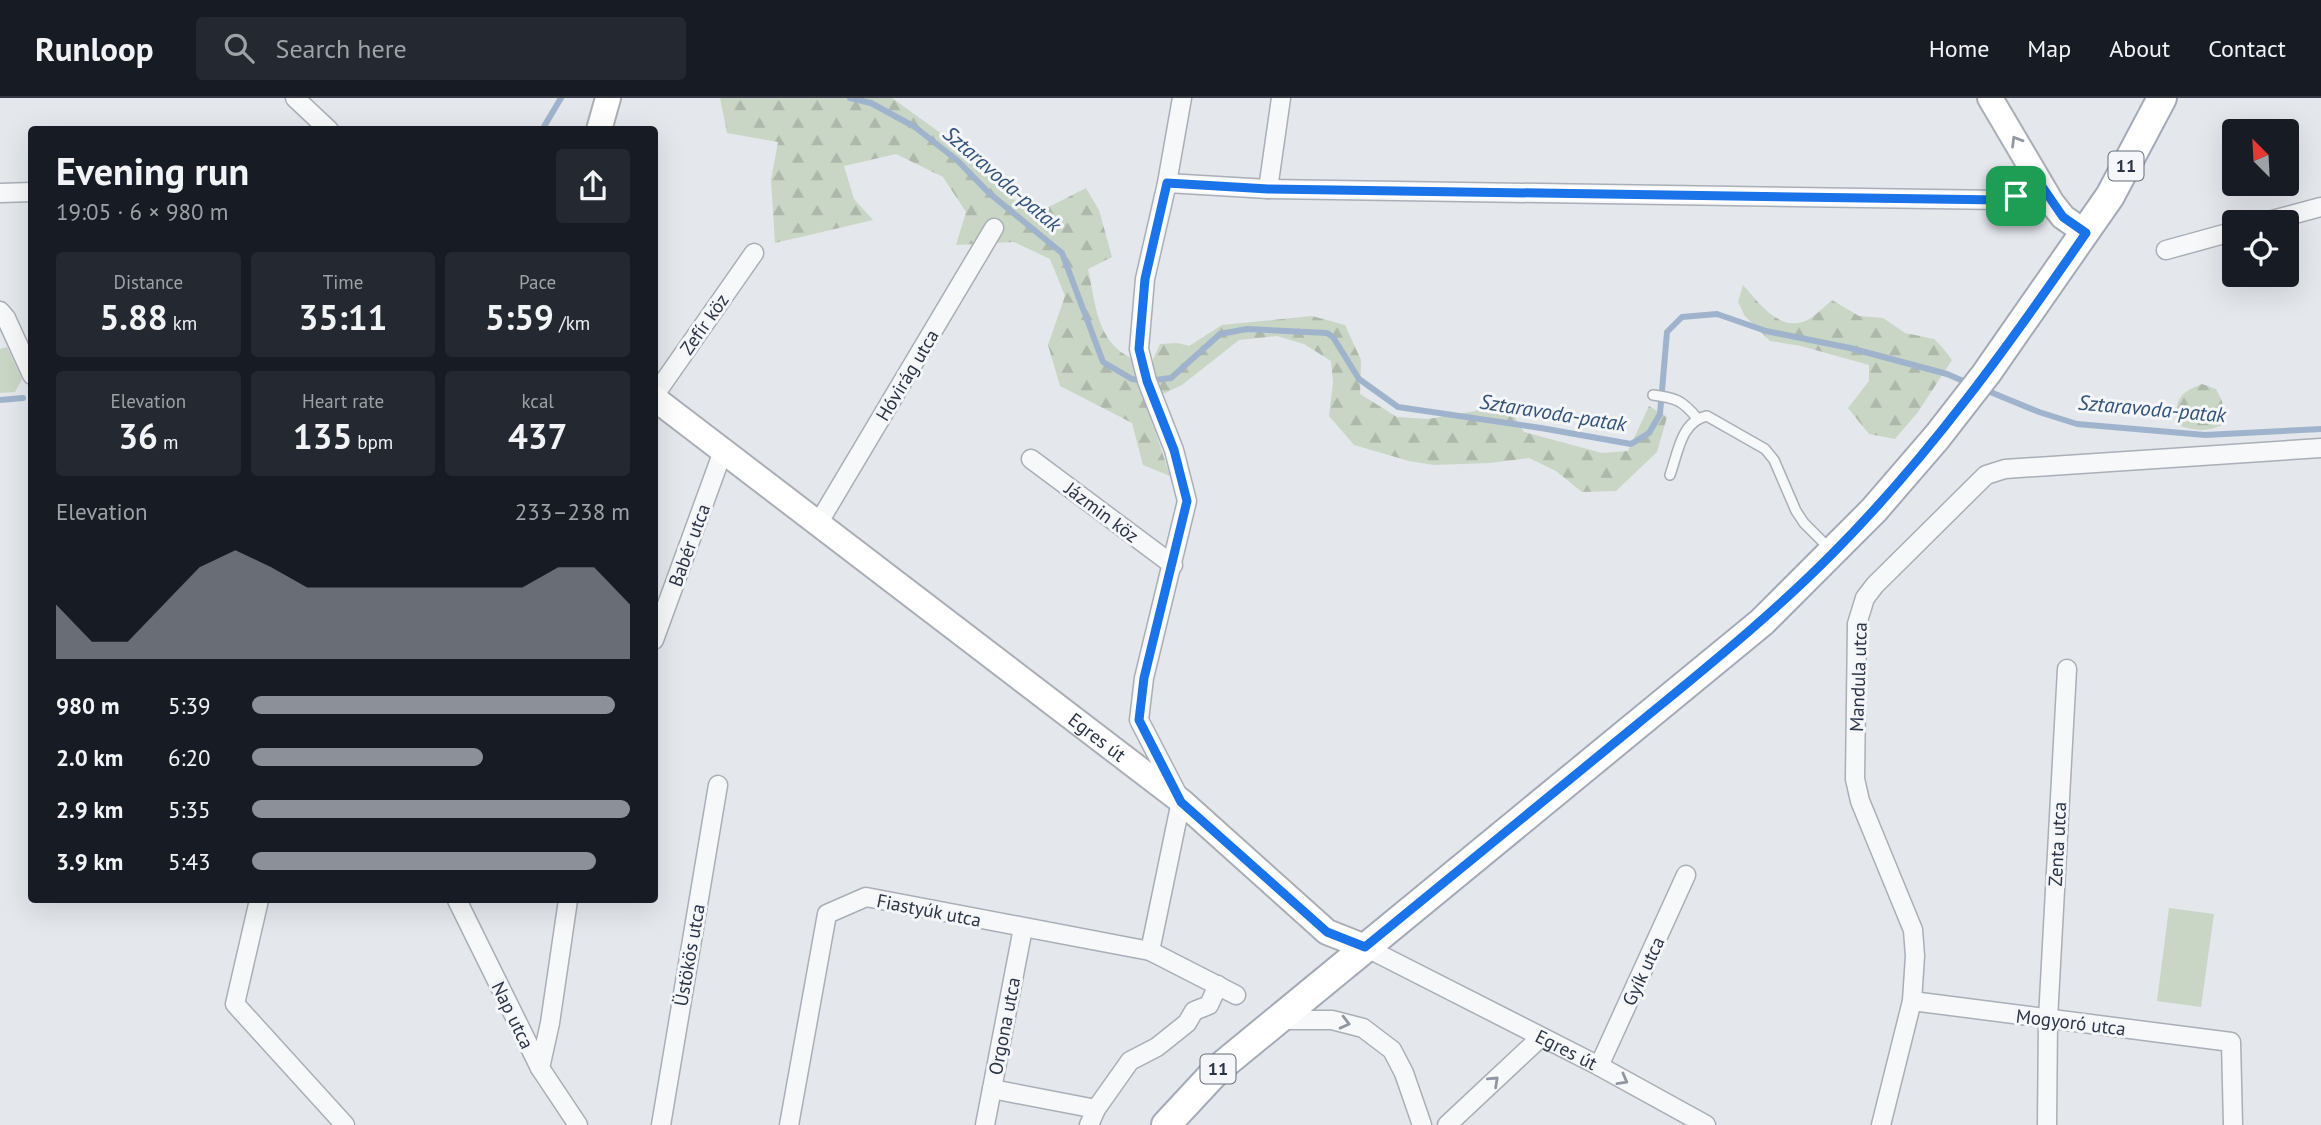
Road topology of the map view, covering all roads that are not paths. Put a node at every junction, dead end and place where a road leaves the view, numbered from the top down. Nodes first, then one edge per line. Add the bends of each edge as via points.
1 (295, 98) edge
2 (608, 98) edge
3 (1182, 98) edge
4 (1281, 98) edge
5 (1990, 98) edge
6 (2162, 98) edge
7 (325, 126) edge
8 (600, 126) edge
9 (1167, 183) junction
10 (2041, 185) junction
11 (1268, 189) junction
12 (28, 192) edge
13 (0, 193) edge
14 (2321, 207) edge
15 (2299, 213) edge
16 (995, 228) dead end
17 (2086, 233) junction
18 (2222, 235) edge
19 (2166, 250) dead end
20 (754, 253) dead end
21 (0, 311) edge
22 (28, 366) edge
23 (658, 391) edge
24 (1653, 395) dead end
25 (658, 400) edge
26 (1697, 418) junction
27 (2321, 448) edge
28 (723, 451) junction
29 (1031, 459) dead end
30 (1670, 475) dead end
31 (818, 522) junction
32 (1833, 553) junction
33 (1173, 565) junction
34 (658, 629) edge
35 (2067, 670) dead end
36 (718, 785) dead end
37 (1181, 802) junction
38 (1686, 875) dead end
39 (258, 903) edge
40 (458, 903) edge
41 (568, 903) edge
42 (1023, 928) junction
43 (1365, 947) junction
44 (1150, 951) junction
45 (1218, 985) junction
46 (1236, 995) dead end
47 (1912, 1001) junction
48 (2048, 1019) junction
49 (1277, 1020) junction
50 (1541, 1037) junction
51 (1599, 1066) junction
52 (540, 1068) junction
53 (992, 1089) junction
54 (1093, 1117) edge
55 (345, 1125) edge
56 (578, 1125) edge
57 (661, 1125) edge
58 (789, 1125) edge
59 (985, 1125) edge
60 (1166, 1125) edge
61 (1422, 1125) edge
62 (1447, 1125) edge
63 (1706, 1125) edge
64 (1881, 1125) edge
65 (2047, 1125) edge
66 (2233, 1125) edge

1 - 7 street
2 - 8 street
3 - 9 street
4 - 11 street
10 -> 5 street
6 - 17 main road, 11
9 - 11 street
9 - 33 street via 1145,279 1139,349 1187,501
10 - 11 street via 2000,200
10 - 17 street via 2063,217
12 - 13 street
14 - 15 street
16 - 31 street, Hóvirág utca
17 - 32 main road, 11 via 1968,398
18 - 19 street
20 - 23 street, Zefír köz
21 - 22 street
24 - 26 lane via 1672,397
25 - 28 street, Egres út
26 - 30 lane via 1686,429
26 - 32 lane via 1707,416 1765,449 1796,512
27 - 47 street, Mandula utca via 2005,469 1986,475 1875,584 1857,624 1855,779 1913,930
28 - 31 street, Egres út
28 - 34 street, Babér utca
29 - 33 street, Jázmin köz
31 - 37 street, Egres út
32 - 43 main road, 11 via 1762,622
33 - 37 street via 1144,678 1139,720
35 - 48 street, Zenta utca
36 - 57 street, Üstökös utca
37 - 43 street, Egres út via 1327,932
37 - 44 street
38 - 51 street, Gyík utca
39 - 55 street via 234,1003
40 - 52 street, Nap utca
41 - 52 street
42 - 44 street, Fiastyúk utca
42 - 53 street, Orgona utca
42 - 58 street, Fiastyúk utca via 866,897 827,914
43 - 49 main road, 11
43 - 50 street, Egres út
44 - 45 street, Fiastyúk utca
45 - 46 street, Fiastyúk utca
45 - 54 street via 1209,1005 1194,1011 1187,1023 1157,1047 1130,1061
47 - 48 street, Mogyoró utca
47 - 64 street, Mandula utca
48 - 65 street, Zenta utca
48 - 66 street, Mogyoró utca via 2231,1042
49 - 60 main road, 11 via 1218,1069
49 -> 61 street via 1332,1020 1363,1028 1392,1049
50 - 51 street, Egres út
62 -> 50 street
51 -> 63 street, Egres út
52 - 56 street, Nap utca
53 - 54 street
53 - 59 street, Orgona utca

